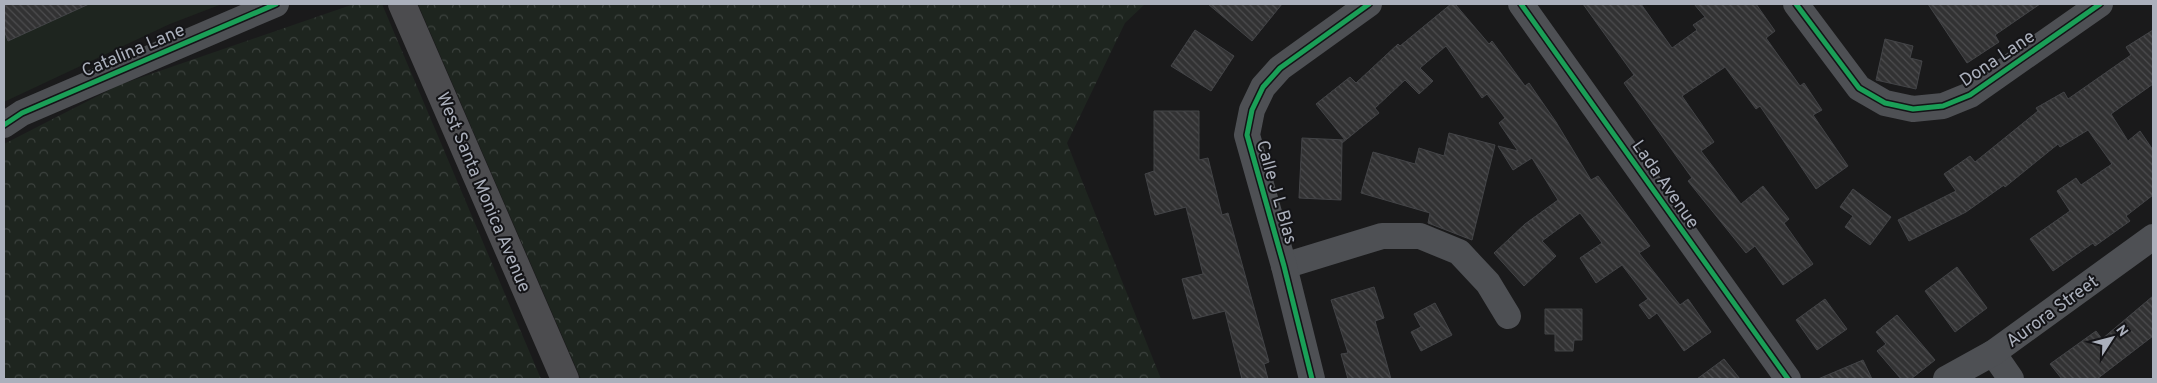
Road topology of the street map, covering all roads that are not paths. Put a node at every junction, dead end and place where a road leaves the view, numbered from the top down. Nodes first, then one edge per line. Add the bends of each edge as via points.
1 (276, 4) edge
2 (402, 4) edge
3 (1369, 4) edge
4 (1521, 4) edge
5 (1796, 4) edge
6 (2100, 4) edge
7 (4, 125) edge
8 (2153, 237) edge
9 (1284, 266) junction
10 (1508, 316) dead end
11 (1993, 353) junction
12 (565, 379) edge
13 (1312, 379) edge
14 (1788, 379) edge
15 (1946, 379) edge
16 (2011, 379) edge

1 - 7 street, Catalina Lane via 22,113
2 - 12 main road, West Santa Monica Avenue
3 - 9 street, Calle J L Blas via 1280,68 1263,87 1252,110 1247,135
4 - 14 street, Lada Avenue
5 - 6 street, Dona Lane via 1859,88 1885,102 1914,108 1943,106 1970,95
8 - 11 street, Aurora Street
9 - 10 street via 1382,236 1420,236 1459,252 1488,283
9 - 13 street, Calle J L Blas
11 - 15 street, Aurora Street
11 - 16 street

